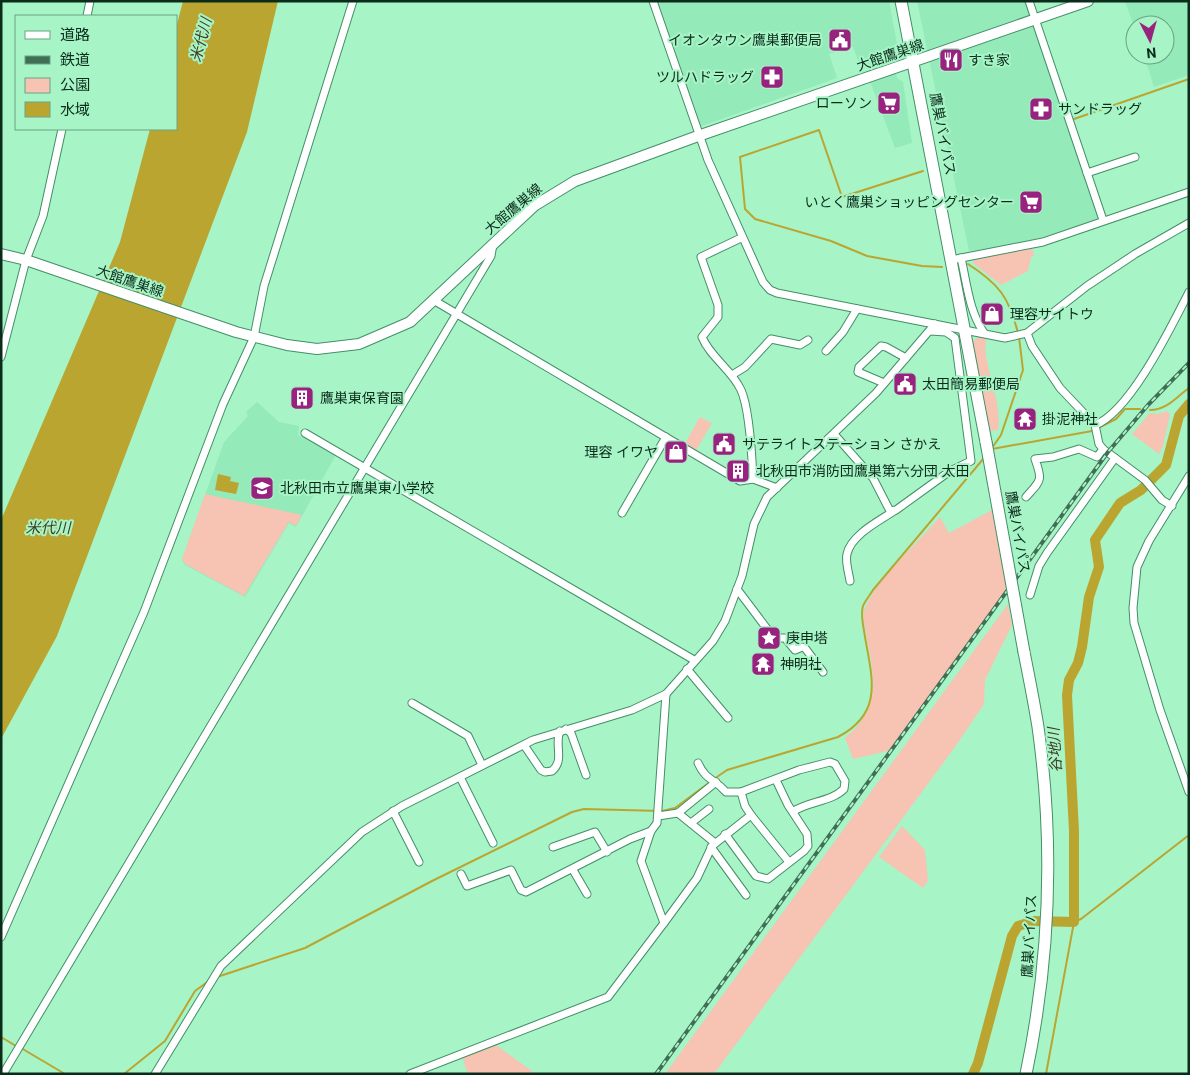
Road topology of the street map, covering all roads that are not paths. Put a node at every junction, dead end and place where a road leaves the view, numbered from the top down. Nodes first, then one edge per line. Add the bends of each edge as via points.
1 (90, 1) edge
2 (353, 1) edge
3 (653, 1) edge
4 (901, 1) edge
5 (1029, 1) edge
6 (1088, 1) edge
7 (87, 15) edge
8 (1036, 20) junction
9 (914, 61) junction
10 (62, 130) edge
11 (698, 136) junction
12 (1135, 156) dead end
13 (1087, 173) junction
14 (1189, 192) edge
15 (1103, 220) junction
16 (1189, 223) edge
17 (741, 238) junction
18 (494, 244) junction
19 (1, 254) edge
20 (956, 259) junction
21 (26, 260) junction
22 (1189, 292) edge
23 (435, 301) junction
24 (857, 309) junction
25 (457, 313) junction
26 (936, 324) junction
27 (963, 329) junction
28 (930, 331) junction
29 (984, 333) junction
30 (1027, 333) junction
31 (254, 337) junction
32 (808, 340) dead end
33 (826, 351) dead end
34 (1, 357) edge
35 (906, 358) junction
36 (732, 375) junction
37 (884, 383) junction
38 (1095, 429) junction
39 (305, 432) dead end
40 (834, 434) junction
41 (666, 437) junction
42 (1103, 449) junction
43 (1115, 458) junction
44 (367, 467) junction
45 (1189, 476) edge
46 (753, 479) junction
47 (777, 488) junction
48 (1026, 497) dead end
49 (1172, 506) junction
50 (894, 511) junction
51 (622, 513) dead end
52 (850, 581) dead end
53 (737, 589) junction
54 (1030, 595) dead end
55 (694, 660) junction
56 (686, 669) junction
57 (823, 672) dead end
58 (666, 694) junction
59 (412, 703) dead end
60 (728, 718) dead end
61 (563, 730) junction
62 (524, 745) junction
63 (698, 763) dead end
64 (482, 765) junction
65 (586, 775) dead end
66 (460, 777) junction
67 (776, 780) junction
68 (714, 781) junction
69 (741, 792) junction
70 (1189, 792) edge
71 (709, 809) dead end
72 (393, 811) junction
73 (794, 811) junction
74 (658, 812) junction
75 (678, 813) junction
76 (751, 815) junction
77 (691, 823) junction
78 (651, 831) junction
79 (725, 834) junction
80 (493, 843) dead end
81 (713, 845) junction
82 (553, 848) dead end
83 (607, 852) junction
84 (419, 862) dead end
85 (789, 862) junction
86 (573, 870) junction
87 (461, 874) dead end
88 (588, 894) dead end
89 (746, 895) dead end
90 (664, 923) junction
91 (1, 937) edge
92 (3, 1074) edge
93 (155, 1074) edge
94 (410, 1074) edge
95 (1026, 1074) edge

1 - 7 street
2 - 31 street via 264,286
3 - 11 street
4 - 9 highway, 鷹巣バイパス
5 - 8 street
6 - 8 main road, 大館鷹巣線
8 - 9 main road, 大館鷹巣線
8 - 13 street
9 - 11 main road, 大館鷹巣線
9 - 20 highway, 鷹巣バイパス
10 - 21 street via 43,216
11 - 17 street
11 - 18 main road, 大館鷹巣線 via 575,180 543,199
12 - 13 street
13 - 15 street
14 - 15 street
15 - 20 street via 1043,242
16 - 30 street via 1087,286
17 - 24 street via 770,290
17 - 36 street via 701,256 718,305 718,317 702,337
18 - 23 main road, 大館鷹巣線
18 - 25 street via 491,256
19 - 21 main road, 大館鷹巣線
20 - 27 highway, 鷹巣バイパス
20 - 29 street via 976,322
21 - 31 main road, 大館鷹巣線
21 - 34 street
22 - 38 street via 1125,400
23 - 25 street
23 - 31 main road, 大館鷹巣線 via 410,322 359,344 317,348
24 - 26 street
24 - 33 street
25 - 41 street
25 - 44 street
26 - 27 street
26 - 28 street
27 - 29 street
27 - 95 highway, 鷹巣バイパス, bridge via 1038,727 1046,820 1044,964
28 - 35 street
28 - 50 street via 946,332 955,338 971,460
29 - 30 street via 1005,338
30 - 38 street via 1060,388
31 - 91 street via 223,404 144,612
32 - 36 street via 800,345 771,339 745,367
35 - 37 street
35 - 37 street via 881,346 859,367 858,372
36 - 46 street via 746,410
37 - 40 street
38 - 42 street
39 - 44 street
40 - 47 street
40 - 50 street via 873,478 890,511
41 - 46 street via 740,481
41 - 51 street
42 - 43 street
42 - 48 street via 1097,458 1079,449 1035,459 1040,481
43 - 49 street
43 - 54 street via 1047,553 1039,566
44 - 55 street
44 - 92 street
45 - 49 street
46 - 47 street
47 - 53 street via 767,497 758,513
49 - 70 street via 1149,541 1137,567 1133,615 1160,710
50 - 52 street via 857,538 848,549
53 - 55 street via 725,621 713,641
53 - 57 street via 774,638 785,638 795,650 805,648
55 - 56 street
56 - 58 street
56 - 60 street
58 - 61 street via 632,710
58 - 74 street
59 - 64 street via 468,736
61 - 62 street
61 - 62 street via 557,741 559,761 552,771 541,770
61 - 65 street via 570,733
62 - 64 street
63 - 68 street via 703,775
64 - 66 street
66 - 72 street
66 - 80 street
67 - 69 street
67 - 73 street
67 - 73 street via 830,762 840,770 845,781 839,794
68 - 69 street via 726,792
68 - 75 street
69 - 76 street
71 - 77 street
72 - 84 street
72 - 93 street via 362,832 228,958
73 - 85 street via 809,840 804,851
74 - 75 street
74 - 78 street via 657,823
75 - 77 street
76 - 79 street
76 - 85 street
77 - 81 street
78 - 83 street
78 - 90 street via 642,861
79 - 81 street
79 - 85 street via 761,879 768,879
81 - 89 street
81 - 90 street via 697,878
82 - 83 street via 595,832
83 - 86 street
86 - 87 street via 526,892 521,890 511,870 472,885 465,884
86 - 88 street
90 - 94 street via 608,997

